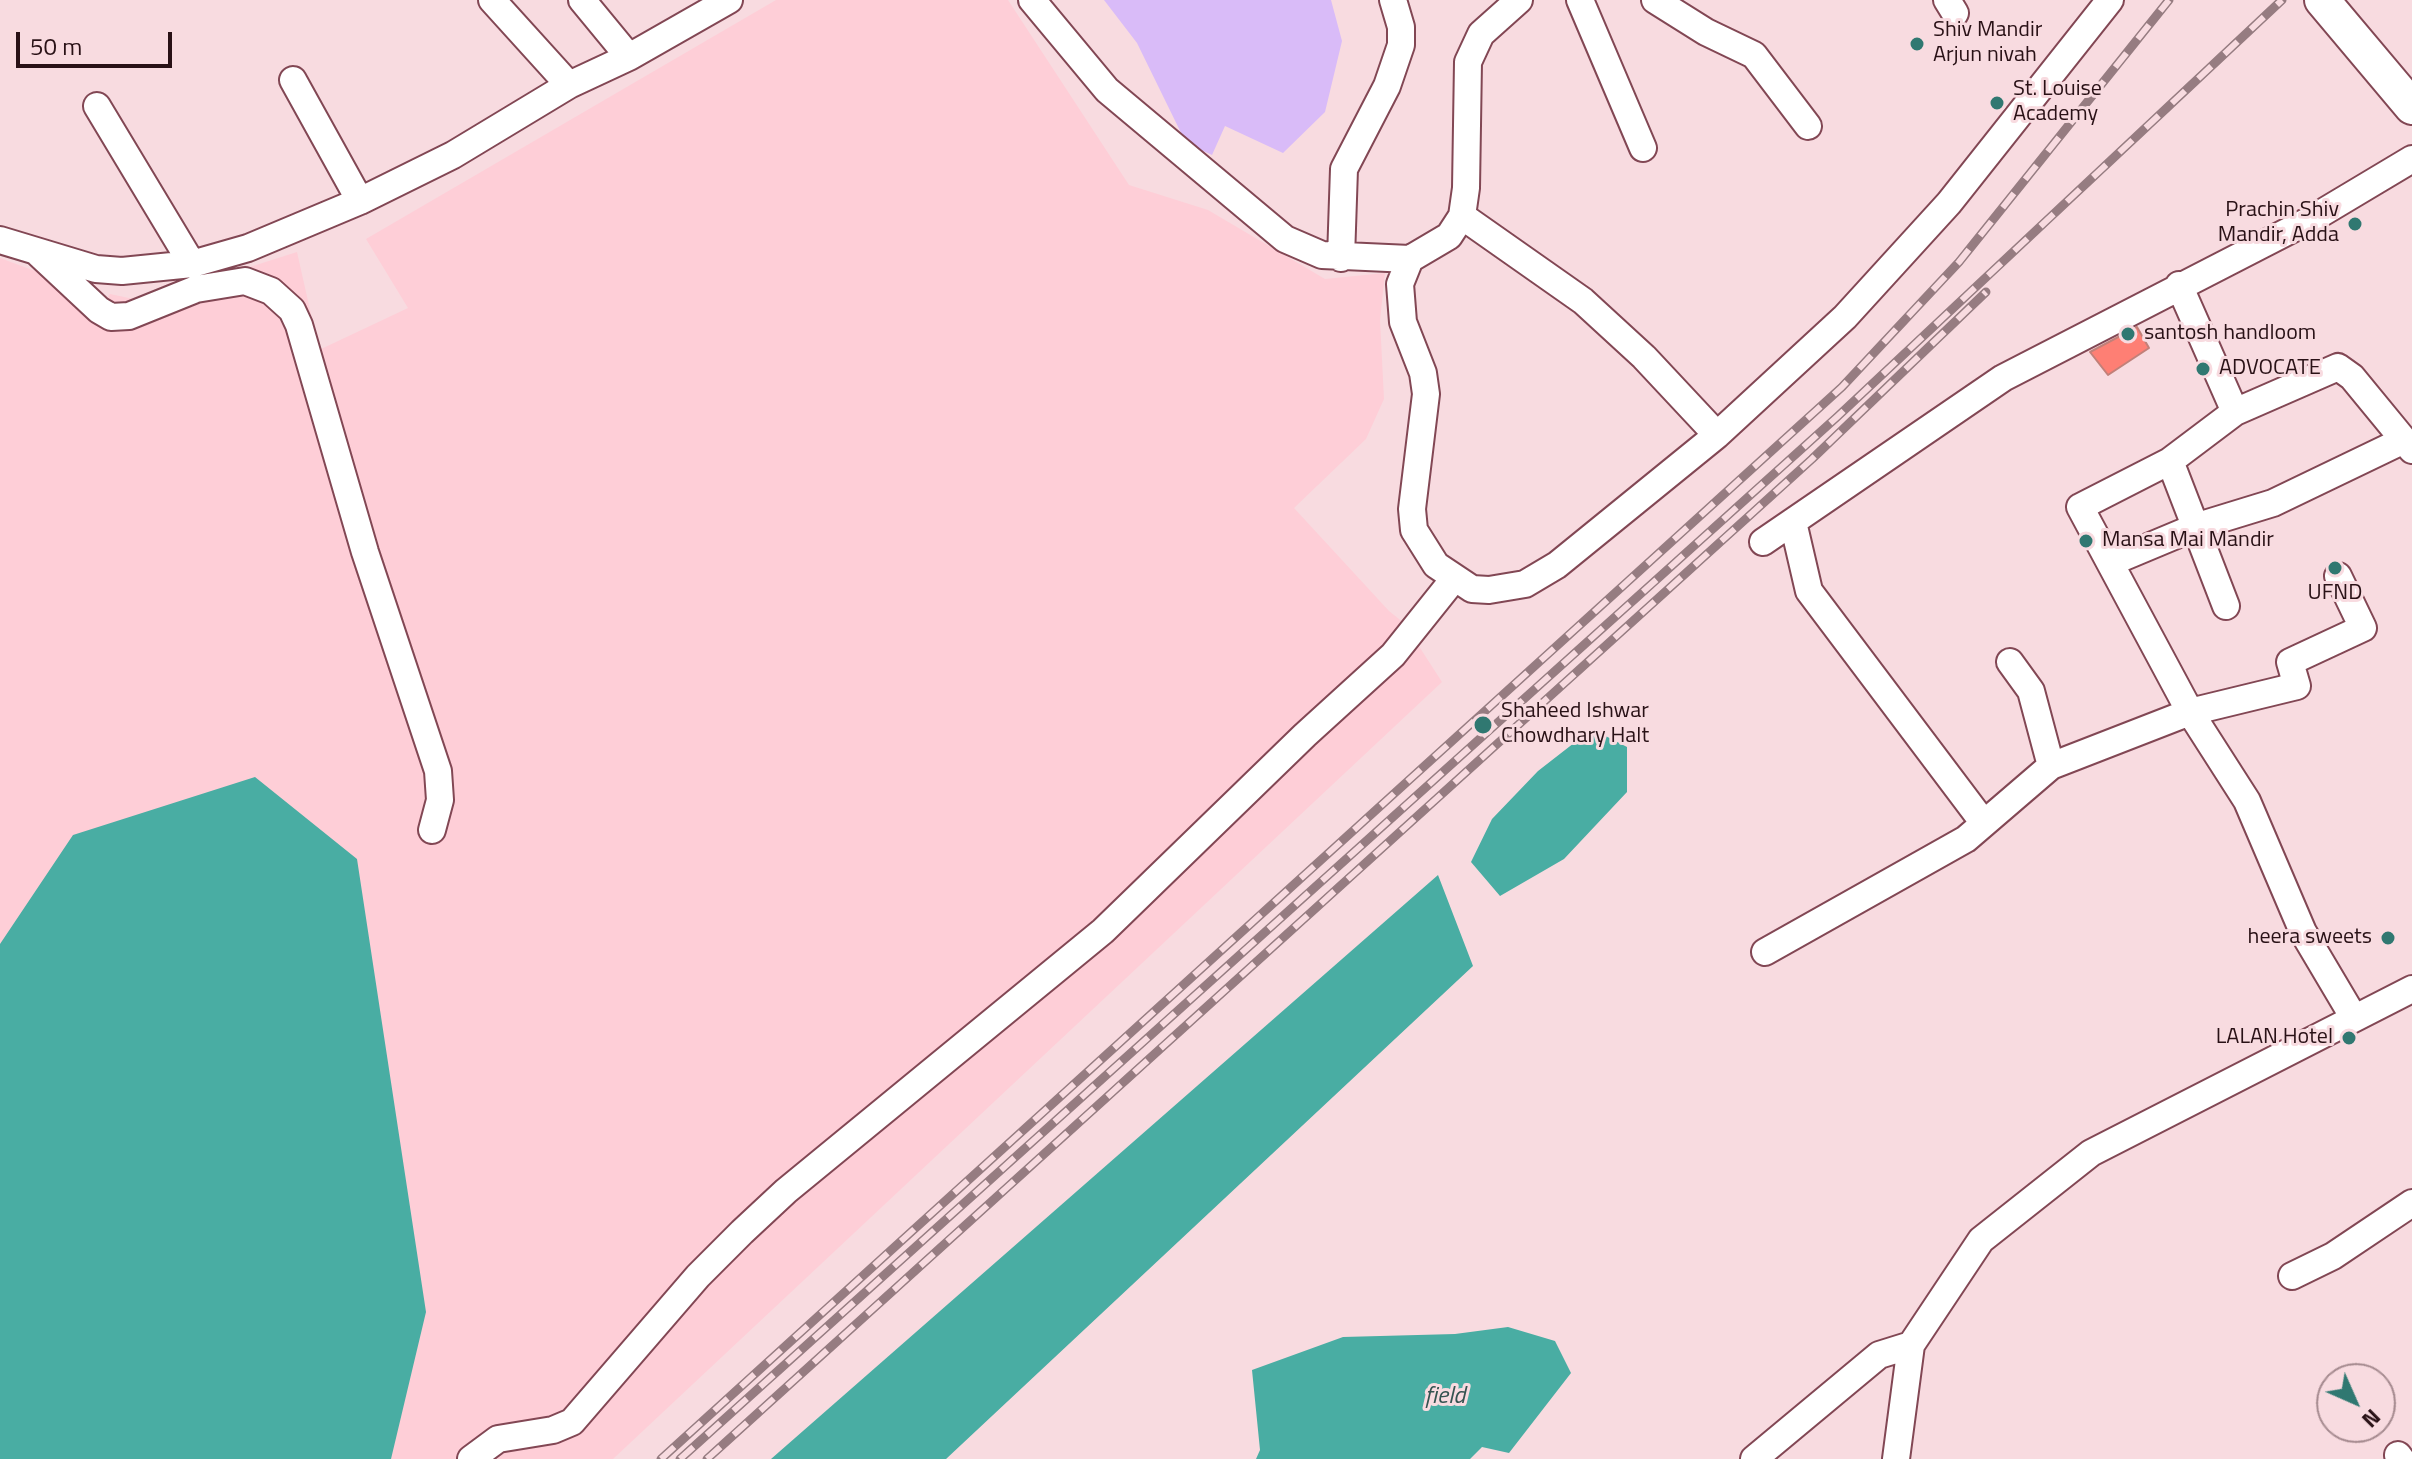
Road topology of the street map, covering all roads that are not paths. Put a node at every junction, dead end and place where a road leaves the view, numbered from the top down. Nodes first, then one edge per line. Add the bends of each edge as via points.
1 (492, 0) edge
2 (582, 0) edge
3 (729, 0) edge
4 (1032, 0) edge
5 (1393, 0) edge
6 (1520, 0) edge
7 (1580, 0) edge
8 (1655, 0) edge
9 (2110, 0) edge
10 (2327, 2) edge
11 (629, 57) junction
12 (293, 80) dead end
13 (569, 85) junction
14 (97, 106) dead end
15 (2412, 107) edge
16 (1808, 126) dead end
17 (1643, 148) dead end
18 (2412, 159) edge
19 (360, 201) junction
20 (1462, 216) junction
21 (1, 239) edge
22 (38, 253) junction
23 (1341, 258) junction
24 (1410, 259) junction
25 (192, 264) junction
26 (2179, 285) junction
27 (2235, 412) junction
28 (1717, 435) junction
29 (2408, 445) edge
30 (2170, 461) junction
31 (1793, 522) junction
32 (2198, 526) junction
33 (1763, 542) dead end
34 (2112, 562) junction
35 (2338, 576) dead end
36 (1453, 580) junction
37 (2226, 606) dead end
38 (2010, 662) dead end
39 (2190, 712) junction
40 (2051, 766) junction
41 (1983, 822) junction
42 (432, 830) dead end
43 (1765, 952) dead end
44 (2412, 989) edge
45 (2354, 1018) junction
46 (2412, 1203) edge
47 (2292, 1276) dead end
48 (1911, 1345) junction
49 (471, 1459) edge
50 (1754, 1459) edge
51 (1896, 1459) edge

1 - 13 street
2 - 11 street
3 - 11 street
4 - 23 street via 1107,90 1147,126 1285,239
5 - 23 street via 1401,45 1387,86 1344,169
6 - 20 street via 1481,34 1468,62
7 - 17 street
8 - 16 street via 1706,32 1747,49
9 - 28 street via 1883,279
10 - 15 main road
11 - 13 street
12 - 19 street
13 - 19 street via 453,155
14 - 25 street
18 - 26 street via 2310,220
19 - 25 street via 248,248
20 - 24 street via 1449,236
20 - 28 street via 1616,329
21 - 22 street
22 - 25 street via 122,271
22 - 42 street via 111,317 129,316 196,289 236,281 259,285 292,310 438,771 440,800
23 - 24 street
24 - 36 street via 1399,297 1426,394 1414,530 1436,565
26 - 27 street
26 - 31 street via 2003,378
27 - 29 street via 2340,367
27 - 30 street
28 - 36 street via 1541,576 1489,590
29 - 32 street via 2273,503
30 - 32 street
30 - 34 street via 2080,507
31 - 33 street
31 - 41 street via 1809,591
32 - 34 street
32 - 37 street
34 - 39 street
35 - 39 street via 2363,628 2290,662 2297,686
36 - 49 street via 1393,655 1103,931 742,1232 572,1422 498,1439
38 - 40 street via 2031,691
39 - 40 street
39 - 45 street via 2247,801 2303,932
40 - 41 street
41 - 43 street via 1966,839
44 - 45 street
45 - 48 street via 2091,1153 1981,1240
46 - 47 street via 2333,1256
48 - 50 street via 1879,1355
48 - 51 street

